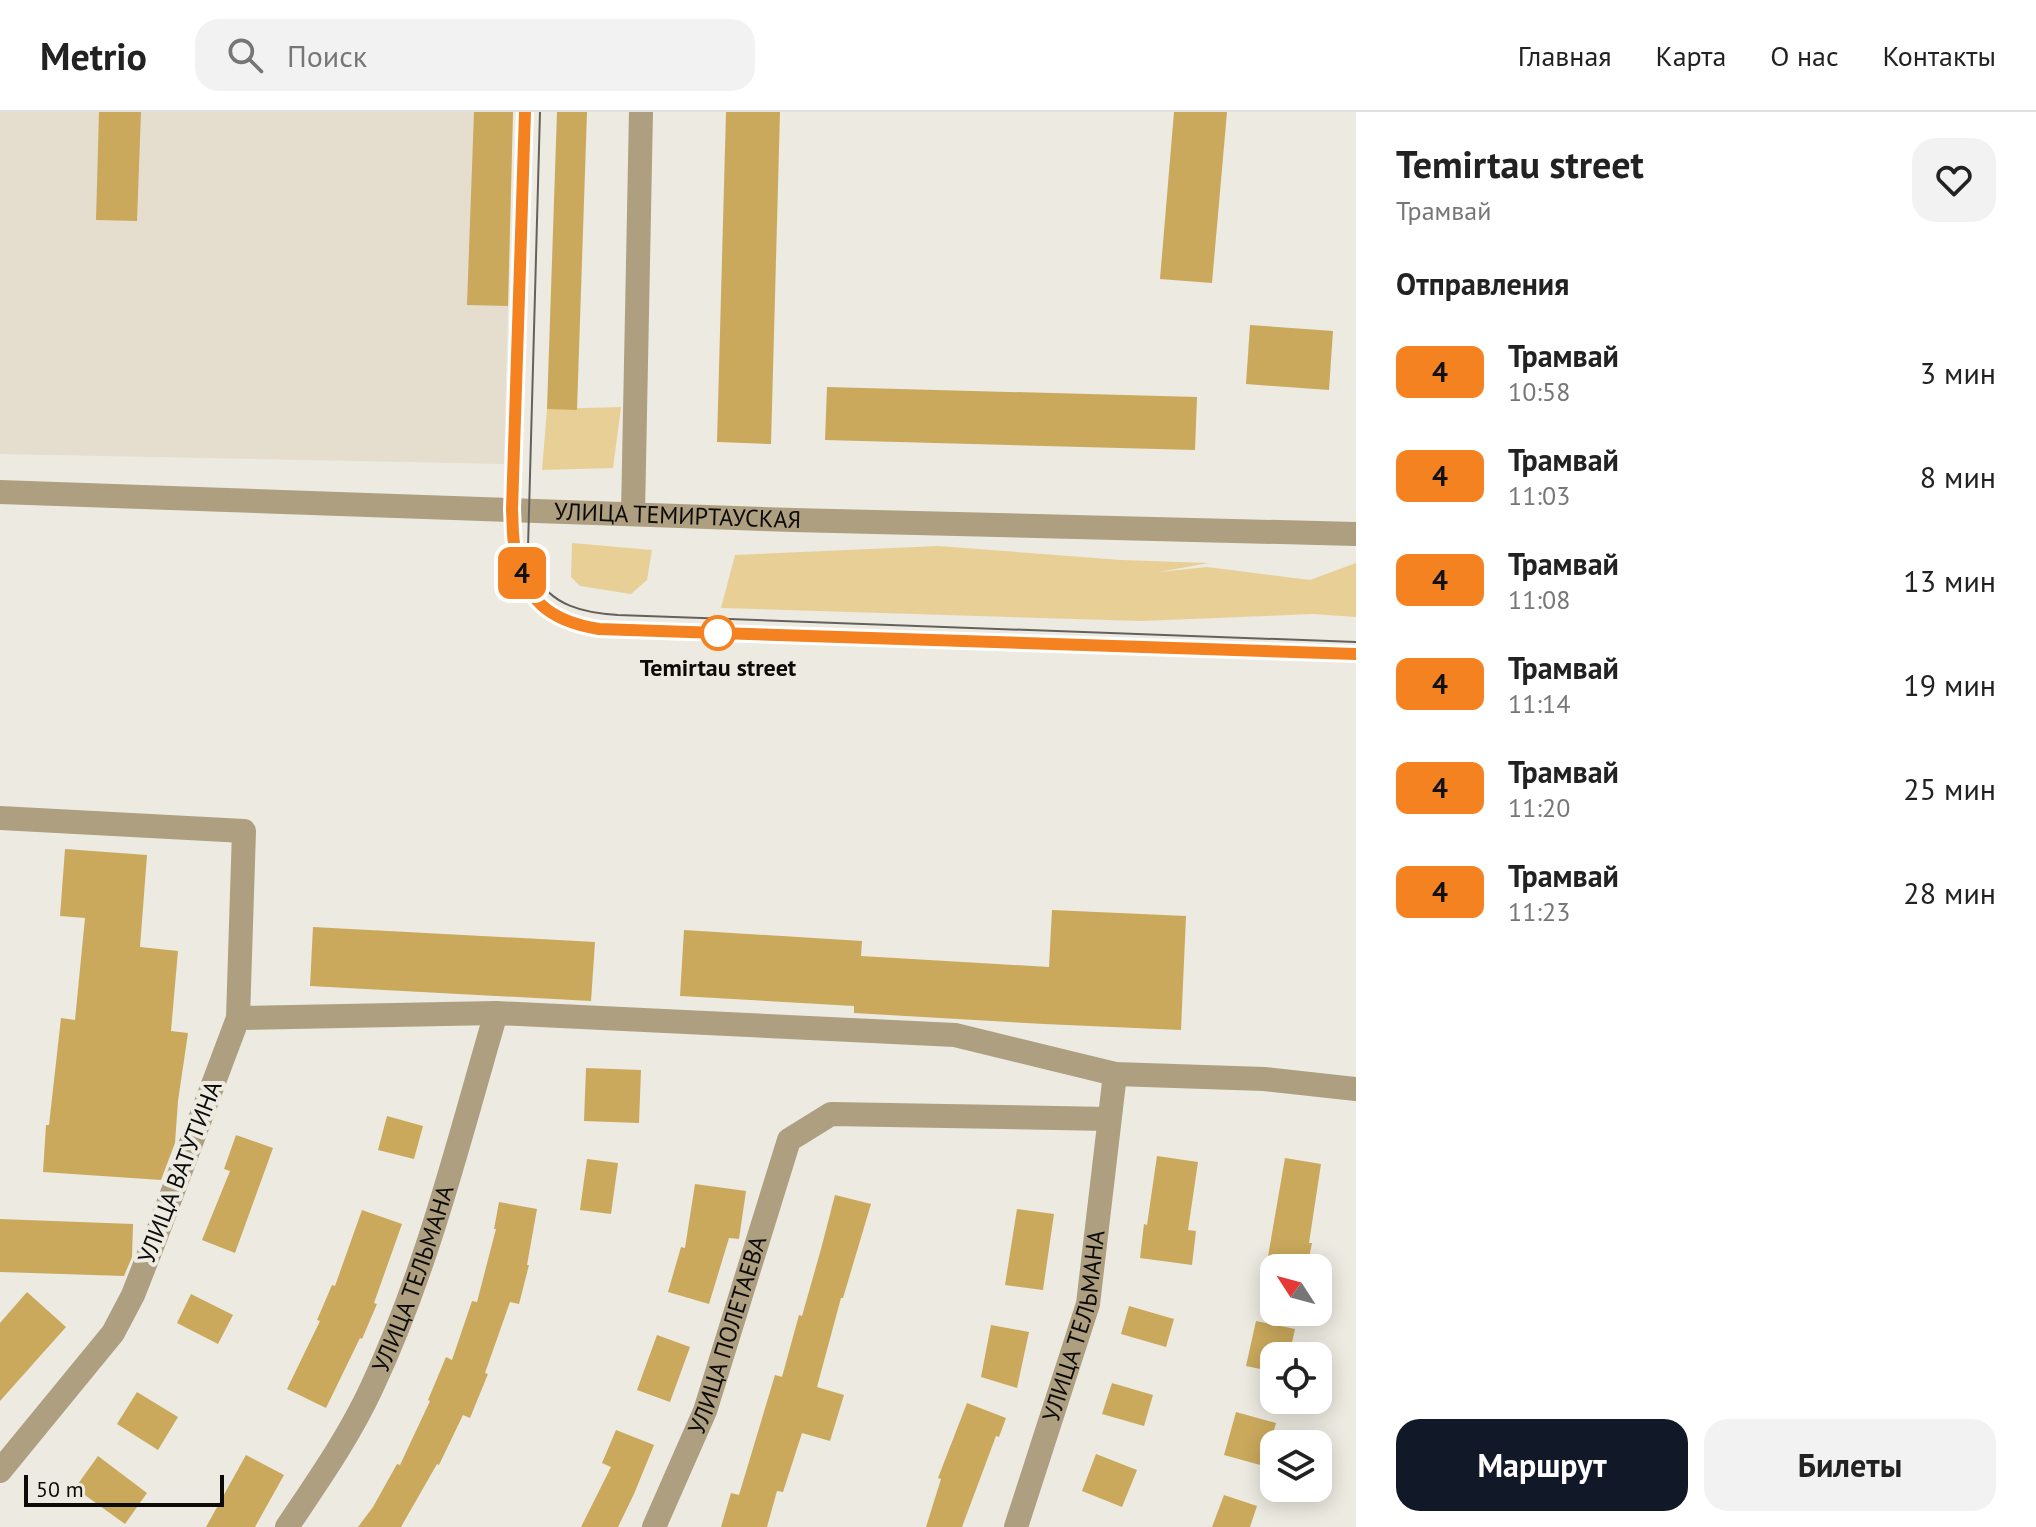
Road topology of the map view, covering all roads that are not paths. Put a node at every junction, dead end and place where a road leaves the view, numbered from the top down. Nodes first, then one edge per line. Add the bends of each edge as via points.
1 (641, 112) edge
2 (0, 492) edge
3 (633, 514) junction
4 (1356, 534) edge
5 (0, 818) edge
6 (496, 1013) junction
7 (238, 1018) junction
8 (1115, 1074) junction
9 (1356, 1089) edge
10 (1109, 1119) junction
11 (0, 1471) edge
12 (287, 1527) edge
13 (654, 1527) edge
14 (1016, 1527) edge

1 - 3 street
2 - 3 street, УЛИЦА ТЕМИРТАУСКАЯ
3 - 4 street, УЛИЦА ТЕМИРТАУСКАЯ
5 - 7 street, УЛИЦА ВАТУТИНА via 244,831
6 - 7 street
6 - 8 street via 955,1035
6 - 12 street, УЛИЦА ТЕЛЬМАНА via 411,1295 372,1389 335,1457
7 - 11 street, УЛИЦА ВАТУТИНА via 133,1295 113,1333
8 - 9 street via 1264,1079
8 - 10 street, УЛИЦА ТЕЛЬМАНА
10 - 13 street, УЛИЦА ПОЛЕТАЕВА via 831,1114 789,1140 705,1411
10 - 14 street, УЛИЦА ТЕЛЬМАНА via 1088,1304

